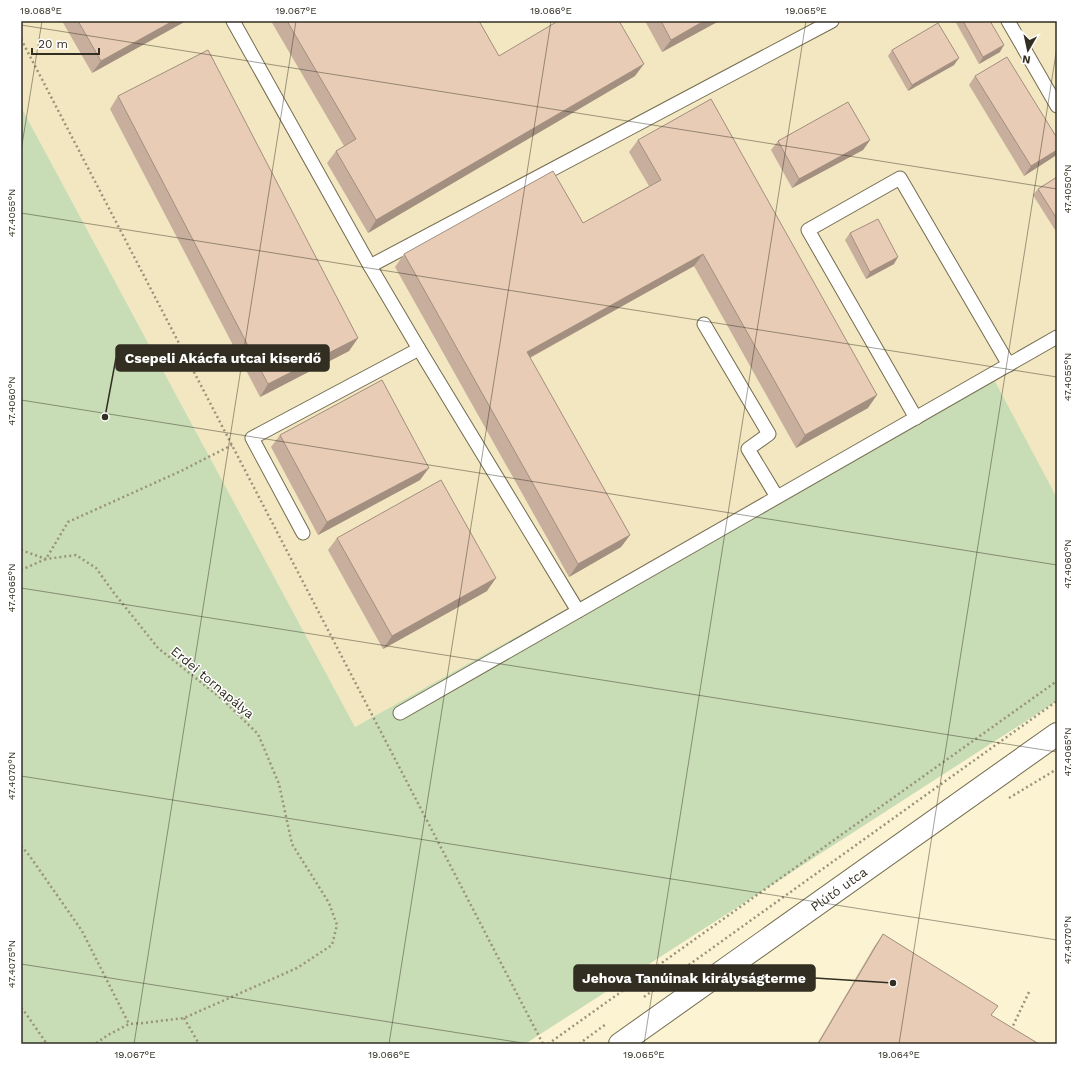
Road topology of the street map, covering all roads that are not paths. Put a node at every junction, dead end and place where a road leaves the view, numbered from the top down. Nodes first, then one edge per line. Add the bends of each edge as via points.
1 (233, 21) edge
2 (832, 21) edge
3 (1008, 21) edge
4 (1057, 106) edge
5 (370, 266) junction
6 (704, 324) dead end
7 (1057, 337) edge
8 (419, 349) junction
9 (1009, 365) junction
10 (916, 418) junction
11 (777, 497) junction
12 (303, 533) dead end
13 (578, 611) junction
14 (400, 713) dead end
15 (1057, 734) edge
16 (620, 1044) edge

1 - 5 lane
2 - 5 lane
3 - 4 lane
5 - 8 lane
6 - 11 lane via 769,434 748,449
7 - 9 lane
8 - 12 lane via 252,438
8 - 13 lane
9 - 10 lane
9 - 10 lane via 900,178 808,230
10 - 11 lane
11 - 13 lane
13 - 14 lane
15 - 16 street, Plútó utca

